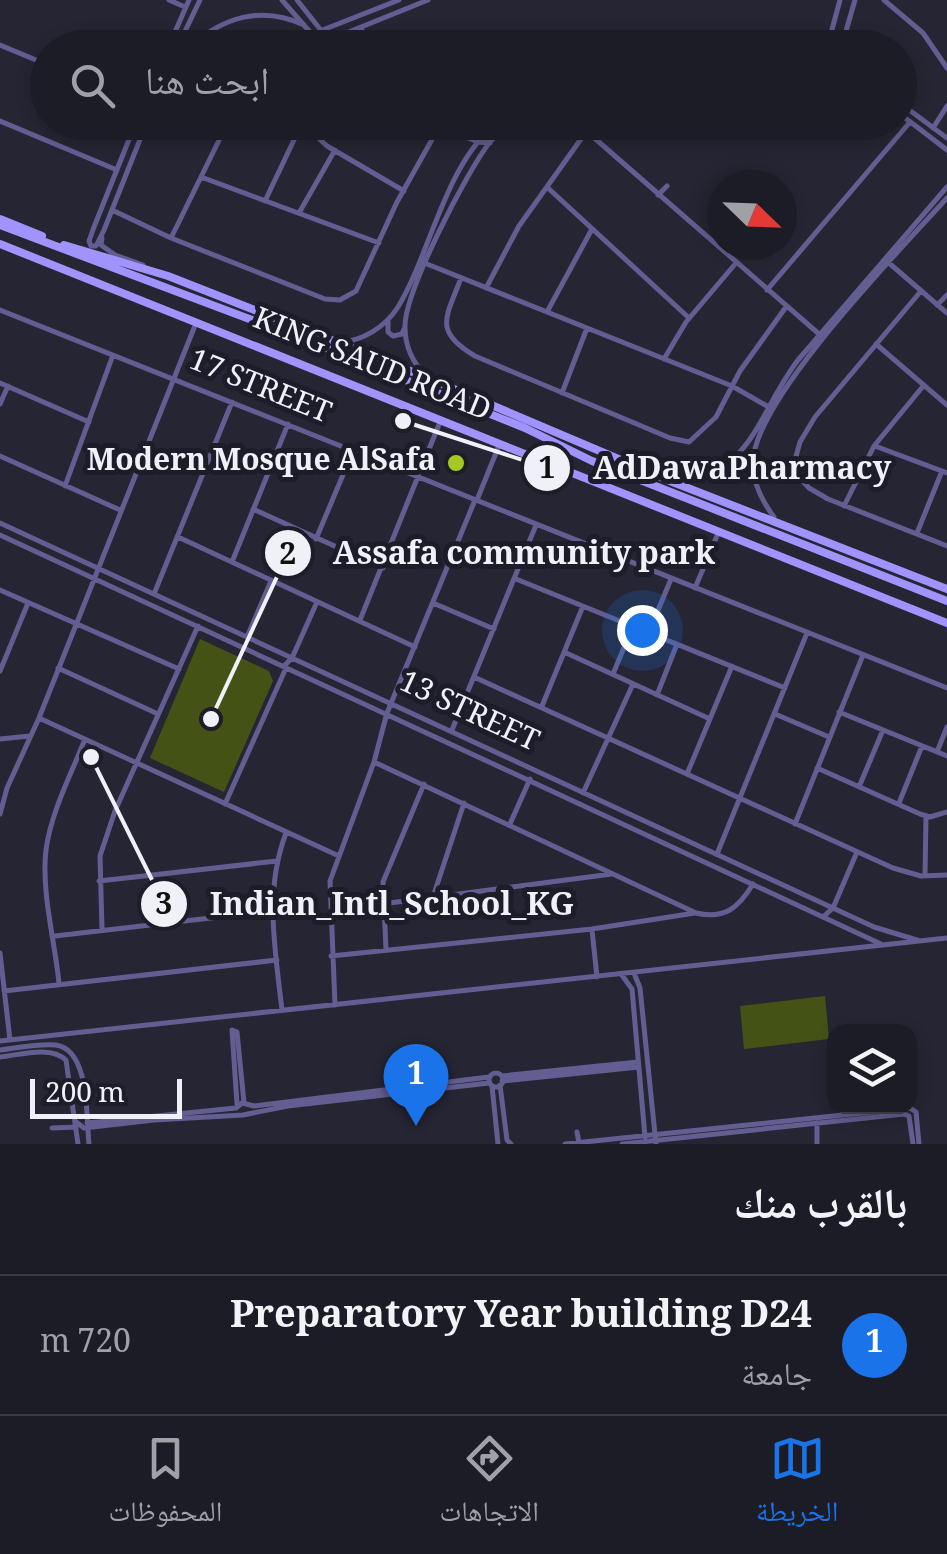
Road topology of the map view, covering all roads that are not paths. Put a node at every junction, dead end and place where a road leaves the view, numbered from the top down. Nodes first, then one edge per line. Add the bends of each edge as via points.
1 (170, 0) edge
2 (200, 0) edge
3 (282, 0) edge
4 (299, 0) edge
5 (363, 0) edge
6 (399, 0) edge
7 (428, 0) edge
8 (840, 0) edge
9 (855, 0) edge
10 (884, 0) edge
11 (187, 3) edge
12 (367, 12) junction
13 (304, 25) junction
14 (366, 25) junction
15 (176, 30) edge
16 (186, 30) edge
17 (214, 30) edge
18 (308, 30) edge
19 (320, 30) joint
20 (354, 30) edge
21 (362, 30) edge
22 (832, 30) edge
23 (846, 30) edge
24 (0, 44) edge
25 (30, 56) edge
26 (947, 68) edge
27 (947, 106) edge
28 (917, 116) edge
29 (0, 122) edge
30 (917, 127) edge
31 (933, 128) junction
32 (30, 134) edge
33 (947, 138) edge
34 (44, 140) edge
35 (129, 140) edge
36 (140, 140) edge
37 (219, 140) edge
38 (293, 140) edge
39 (322, 140) edge
40 (432, 140) edge
41 (473, 140) edge
42 (492, 140) edge
43 (581, 140) edge
44 (595, 140) edge
45 (895, 140) edge
46 (478, 142) junction
47 (490, 142) junction
48 (335, 150) junction
49 (947, 150) edge
50 (117, 170) junction
51 (201, 177) junction
52 (666, 186) dead end
53 (947, 186) edge
54 (548, 188) junction
55 (404, 191) junction
56 (658, 195) junction
57 (947, 198) edge
58 (265, 201) junction
59 (112, 210) junction
60 (299, 214) junction
61 (0, 222) edge
62 (94, 226) junction
63 (592, 229) junction
64 (104, 230) junction
65 (172, 238) junction
66 (379, 243) junction
67 (0, 244) edge
68 (70, 248) junction
69 (736, 263) junction
70 (888, 263) junction
71 (427, 264) junction
72 (168, 276) junction
73 (461, 278) junction
74 (486, 288) junction
75 (767, 290) junction
76 (921, 291) junction
77 (947, 295) edge
78 (938, 305) junction
79 (786, 307) junction
80 (0, 310) edge
81 (546, 312) junction
82 (947, 314) edge
83 (389, 318) junction
84 (689, 318) junction
85 (196, 323) junction
86 (405, 327) junction
87 (587, 328) junction
88 (819, 335) junction
89 (337, 342) junction
90 (876, 344) junction
91 (114, 355) junction
92 (664, 359) junction
93 (175, 378) junction
94 (428, 378) junction
95 (0, 383) edge
96 (924, 385) junction
97 (8, 386) junction
98 (732, 386) junction
99 (562, 392) junction
100 (232, 402) junction
101 (0, 404) edge
102 (947, 405) edge
103 (767, 406) junction
104 (441, 419) junction
105 (89, 422) junction
106 (288, 424) junction
107 (500, 443) junction
108 (874, 446) junction
109 (352, 451) junction
110 (0, 456) edge
111 (730, 465) junction
112 (754, 471) junction
113 (945, 472) edge
114 (416, 476) junction
115 (676, 482) junction
116 (65, 486) junction
117 (476, 500) junction
118 (844, 506) junction
119 (254, 509) junction
120 (120, 510) junction
121 (774, 517) dead end
122 (0, 522) edge
123 (536, 525) junction
124 (719, 531) junction
125 (916, 534) junction
126 (0, 535) edge
127 (178, 537) junction
128 (316, 539) junction
129 (947, 546) edge
130 (232, 562) junction
131 (97, 568) junction
132 (383, 568) junction
133 (93, 578) junction
134 (516, 578) junction
135 (671, 579) junction
136 (271, 580) junction
137 (695, 588) junction
138 (947, 589) edge
139 (0, 590) edge
140 (154, 594) junction
141 (947, 600) edge
142 (317, 602) junction
143 (28, 603) junction
144 (433, 603) junction
145 (583, 606) junction
146 (360, 621) junction
147 (947, 623) edge
148 (75, 624) junction
149 (198, 626) junction
150 (633, 626) junction
151 (494, 629) junction
152 (648, 632) junction
153 (807, 633) junction
154 (247, 637) junction
155 (678, 644) junction
156 (415, 647) junction
157 (564, 652) junction
158 (862, 655) junction
159 (292, 658) junction
160 (732, 666) junction
161 (285, 667) junction
162 (58, 668) junction
163 (178, 669) junction
164 (0, 672) edge
165 (612, 675) junction
166 (474, 677) junction
167 (634, 684) junction
168 (786, 688) junction
169 (947, 688) edge
170 (656, 695) junction
171 (391, 703) junction
172 (542, 706) junction
173 (839, 712) junction
174 (388, 713) junction
175 (158, 714) junction
176 (775, 714) junction
177 (38, 718) junction
178 (710, 720) junction
179 (947, 727) edge
180 (883, 730) junction
181 (451, 731) junction
182 (30, 736) junction
183 (610, 736) junction
184 (830, 736) junction
185 (0, 739) edge
186 (86, 739) junction
187 (922, 746) junction
188 (936, 752) junction
189 (947, 756) edge
190 (374, 762) junction
191 (136, 764) junction
192 (817, 768) junction
193 (687, 775) junction
194 (530, 778) junction
195 (424, 784) junction
196 (859, 787) junction
197 (3, 788) edge
198 (583, 793) junction
199 (741, 800) junction
200 (464, 803) junction
201 (225, 804) junction
202 (898, 805) junction
203 (947, 812) edge
204 (0, 814) edge
205 (926, 816) junction
206 (510, 824) junction
207 (795, 824) junction
208 (286, 832) junction
209 (858, 852) junction
210 (718, 854) junction
211 (339, 856) junction
212 (277, 862) junction
213 (616, 873) junction
214 (947, 875) edge
215 (925, 876) junction
216 (99, 881) junction
217 (754, 884) junction
218 (433, 897) junction
219 (382, 904) junction
220 (834, 908) junction
221 (272, 911) junction
222 (696, 913) junction
223 (823, 916) junction
224 (102, 929) junction
225 (592, 929) junction
226 (882, 930) junction
227 (55, 936) junction
228 (947, 938) edge
229 (920, 941) junction
230 (884, 944) junction
231 (386, 950) junction
232 (0, 953) edge
233 (331, 956) junction
234 (276, 960) junction
235 (634, 973) junction
236 (622, 974) junction
237 (597, 977) junction
238 (59, 984) junction
239 (640, 988) junction
240 (632, 989) junction
241 (4, 990) junction
242 (335, 1004) junction
243 (282, 1010) junction
244 (644, 1030) junction
245 (635, 1031) junction
246 (10, 1040) junction
247 (0, 1041) edge
248 (67, 1048) junction
249 (0, 1054) edge
250 (66, 1060) junction
251 (638, 1064) junction
252 (502, 1081) junction
253 (490, 1082) junction
254 (640, 1082) junction
255 (649, 1082) junction
256 (240, 1107) junction
257 (814, 1121) junction
258 (75, 1124) junction
259 (87, 1125) junction
260 (52, 1128) dead end
261 (577, 1132) dead end
262 (655, 1139) edge
263 (645, 1140) edge
264 (580, 1142) edge
265 (78, 1144) edge
266 (89, 1144) edge
267 (498, 1144) edge
268 (511, 1144) edge
269 (566, 1144) edge
270 (622, 1144) edge
271 (817, 1144) edge
272 (916, 1144) edge

1 - 11 street
2 - 16 street
3 - 13 street
4 - 19 street
5 - 12 street
6 - 12 street
7 - 14 street
8 - 22 street
9 - 23 street
10 - 26 street via 923,33
11 - 15 street
12 - 19 street
13 - 17 street via 258,14
13 - 18 street
14 - 20 street
14 - 21 street
24 - 25 street
27 - 31 street
28 - 31 street
29 - 32 street
30 - 49 street
31 - 33 street
34 - 50 street
35 - 50 street
36 - 59 street
37 - 51 street
38 - 58 street
39 - 48 street
40 - 55 street
41 - 46 street
42 - 47 street
43 - 54 street
44 - 56 street
45 - 75 street
46 - 47 street
46 - 83 street
47 - 71 street
48 - 55 street
48 - 60 street
50 - 62 street
51 - 58 street
51 - 65 street
52 - 56 street
53 - 88 street
54 - 63 street
54 - 74 street
55 - 66 street
56 - 69 street
57 - 70 street
58 - 60 street
59 - 64 street
59 - 65 street
60 - 66 street
61 - 68 main road
61 - 141 main road, KING SAUD ROAD
62 - 64 street via 91,246
62 - 68 street via 82,247
63 - 81 street
63 - 84 street
64 - 72 street via 105,250
65 - 66 street via 340,300 356,291
67 - 85 main road, KING SAUD ROAD
68 - 72 main road
69 - 75 street
69 - 84 street
70 - 76 street
70 - 112 street via 792,380 758,436
71 - 73 street
71 - 86 street
72 - 89 main road
73 - 74 street
73 - 99 street via 446,312 448,337 474,356
74 - 81 street
75 - 79 street
76 - 78 street
76 - 90 street
77 - 78 street
78 - 82 street
79 - 88 street
79 - 98 street
80 - 91 street, 17 STREET
81 - 87 street
83 - 86 street via 393,336
83 - 89 street via 354,342
84 - 92 street
85 - 93 street
85 - 104 main road, KING SAUD ROAD
86 - 94 street via 416,367
87 - 92 street
87 - 99 street
88 - 103 street
89 - 94 main road
90 - 96 street
90 - 118 street via 815,417 795,460 809,488
91 - 93 street, 17 STREET
91 - 105 street
92 - 98 street
93 - 100 street, 17 STREET
93 - 120 street
94 - 115 main road
95 - 97 street
96 - 102 street
96 - 108 street
97 - 101 street
97 - 105 street
98 - 99 street via 716,418 689,442
98 - 103 street
100 - 106 street, 17 STREET
100 - 127 street
103 - 111 street
104 - 107 main road, KING SAUD ROAD
104 - 114 street
105 - 116 street
106 - 109 street, 17 STREET
106 - 119 street
107 - 117 street
107 - 124 main road, KING SAUD ROAD
108 - 113 street
108 - 118 street
109 - 114 street, 17 STREET
109 - 128 street
110 - 116 street
111 - 112 street via 736,476
111 - 115 street via 712,476
112 - 121 street via 761,500
113 - 125 street
114 - 117 street, 17 STREET
114 - 132 street
115 - 138 main road
116 - 120 street
117 - 123 street, 17 STREET
117 - 144 street
118 - 125 street
119 - 128 street
119 - 130 street
120 - 131 street
122 - 131 street, 13 STREET
123 - 134 street
123 - 135 street, 17 STREET
124 - 137 street
124 - 147 main road, KING SAUD ROAD
125 - 129 street
126 - 133 street, 13 STREET
127 - 130 street
127 - 140 street
128 - 132 street
130 - 136 street
131 - 133 street
131 - 140 street, 13 STREET
132 - 146 street
133 - 148 street
133 - 149 street, 13 STREET
134 - 145 street
134 - 151 street
135 - 137 street, 17 STREET
135 - 152 street
136 - 142 street
136 - 154 street
137 - 153 street, 17 STREET
139 - 143 street
140 - 154 street, 13 STREET
142 - 146 street
142 - 159 street
143 - 148 street
143 - 164 street
144 - 151 street
144 - 156 street
145 - 150 street
145 - 157 street
146 - 156 street
148 - 162 street
148 - 163 street
149 - 161 street, 13 STREET
149 - 163 street
150 - 152 street
150 - 165 street
151 - 166 street
152 - 155 street
153 - 158 street, 17 STREET
153 - 168 street
154 - 159 street, 13 STREET
155 - 160 street
155 - 170 street
156 - 171 street
157 - 165 street
157 - 172 street
158 - 169 street, 17 STREET
158 - 173 street
159 - 161 street
159 - 171 street, 13 STREET
160 - 168 street
160 - 178 street
161 - 174 street, 13 STREET
161 - 201 street
162 - 175 street
162 - 177 street
163 - 175 street
165 - 167 street
166 - 172 street
166 - 181 street
167 - 170 street
167 - 183 street
168 - 176 street
170 - 178 street
171 - 174 street
171 - 181 street, 13 STREET
172 - 183 street
173 - 180 street
173 - 184 street
174 - 190 street
174 - 194 street, 13 STREET
175 - 191 street
176 - 184 street
176 - 199 street
177 - 182 street
177 - 186 street
178 - 193 street
179 - 188 street
180 - 187 street
180 - 196 street
181 - 198 street, 13 STREET
182 - 185 street
182 - 197 street
183 - 193 street
183 - 198 street
184 - 192 street
186 - 191 street
186 - 227 street via 45,854
187 - 188 street
187 - 202 street
188 - 189 street
190 - 195 street
190 - 211 street
191 - 201 street
191 - 216 street via 100,856
192 - 196 street
192 - 207 street
193 - 199 street
194 - 206 street
194 - 217 street, 13 STREET
195 - 200 street
195 - 219 street via 383,882
196 - 202 street
197 - 204 street
198 - 210 street, 13 STREET
199 - 207 street
199 - 210 street
200 - 206 street
200 - 218 street
201 - 208 street
202 - 205 street
203 - 205 street
205 - 215 street
206 - 213 street
207 - 209 street
208 - 211 street
208 - 212 street
209 - 215 street
209 - 220 street
210 - 220 street, 13 STREET
211 - 233 street via 330,881
212 - 216 street
212 - 221 street
213 - 218 street
213 - 222 street
214 - 215 street
216 - 224 street
217 - 222 street via 732,910
217 - 223 street, 13 STREET
218 - 219 street
219 - 231 street
220 - 223 street
220 - 226 street, 13 STREET
221 - 224 street
221 - 234 street
222 - 225 street
223 - 230 street, 13 STREET
224 - 227 street
225 - 231 street
225 - 237 street
226 - 229 street, 13 STREET
226 - 230 street
227 - 238 street
228 - 229 street
229 - 230 street
230 - 235 street
231 - 233 street
232 - 241 street
233 - 242 street
234 - 238 street
234 - 243 street
235 - 236 street
235 - 239 street
236 - 237 street
236 - 240 street
237 - 242 street
238 - 241 street
239 - 240 street
239 - 244 street
240 - 245 street
241 - 246 street
242 - 243 street
243 - 246 street
244 - 245 street
244 - 255 street
245 - 251 street
246 - 247 street
248 - 249 street
248 - 250 street
248 - 259 street via 80,1066
249 - 250 street via 49,1052
250 - 258 street
251 - 252 street
251 - 254 street
252 - 253 street
252 - 253 street via 496,1073
252 - 268 street
253 - 256 street
253 - 256 street via 247,1114
253 - 267 street
254 - 255 street
254 - 263 street
255 - 262 street
256 - 256 street via 237,1032 232,1030
256 - 259 street
257 - 262 street
257 - 271 street
257 - 272 street via 911,1112
258 - 259 street
258 - 260 street
258 - 265 street
259 - 266 street
261 - 264 street
262 - 263 street
263 - 264 street
263 - 270 street
264 - 269 street

